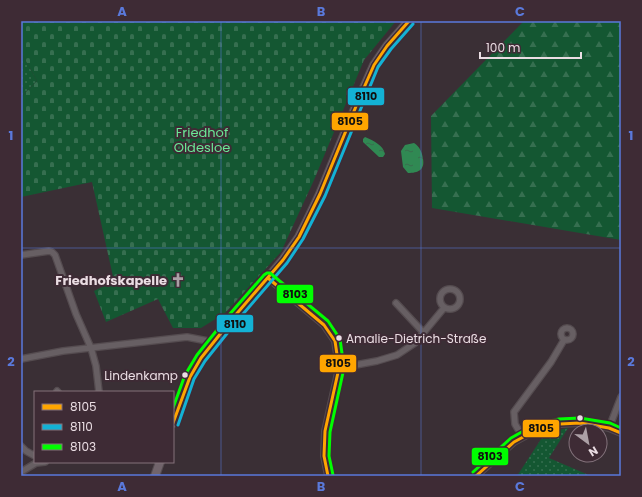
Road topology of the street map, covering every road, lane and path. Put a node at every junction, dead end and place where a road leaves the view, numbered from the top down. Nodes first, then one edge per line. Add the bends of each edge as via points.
1 (408, 21) edge
2 (21, 255) edge
3 (268, 278) junction
4 (396, 303) dead end
5 (444, 308) dead end
6 (423, 332) junction
7 (564, 340) dead end
8 (213, 342) junction
9 (91, 348) junction
10 (21, 359) edge
11 (339, 368) junction
12 (99, 391) edge
13 (620, 400) edge
14 (174, 419) edge
15 (609, 428) junction
16 (621, 433) edge
17 (522, 436) junction
18 (21, 446) edge
19 (34, 455) edge
20 (36, 463) edge
21 (160, 463) edge
22 (21, 472) edge
23 (155, 476) edge
24 (328, 476) edge
25 (476, 476) edge

1 - 3 main road via 374,65 310,217 299,237
2 - 9 street via 52,252
3 - 8 main road
3 - 11 street via 324,325 335,341
4 - 6 street
5 - 6 street
6 - 11 street via 414,343 397,355
7 - 17 street via 514,412 515,424
8 - 9 street via 187,337
8 - 14 main road via 190,377
9 - 10 street via 63,350
9 - 12 street
11 - 24 street via 325,431 324,456
13 - 15 street
15 - 16 street
15 - 17 street via 580,423 560,424
17 - 25 street
18 - 19 street
20 - 22 street
21 - 23 main road

